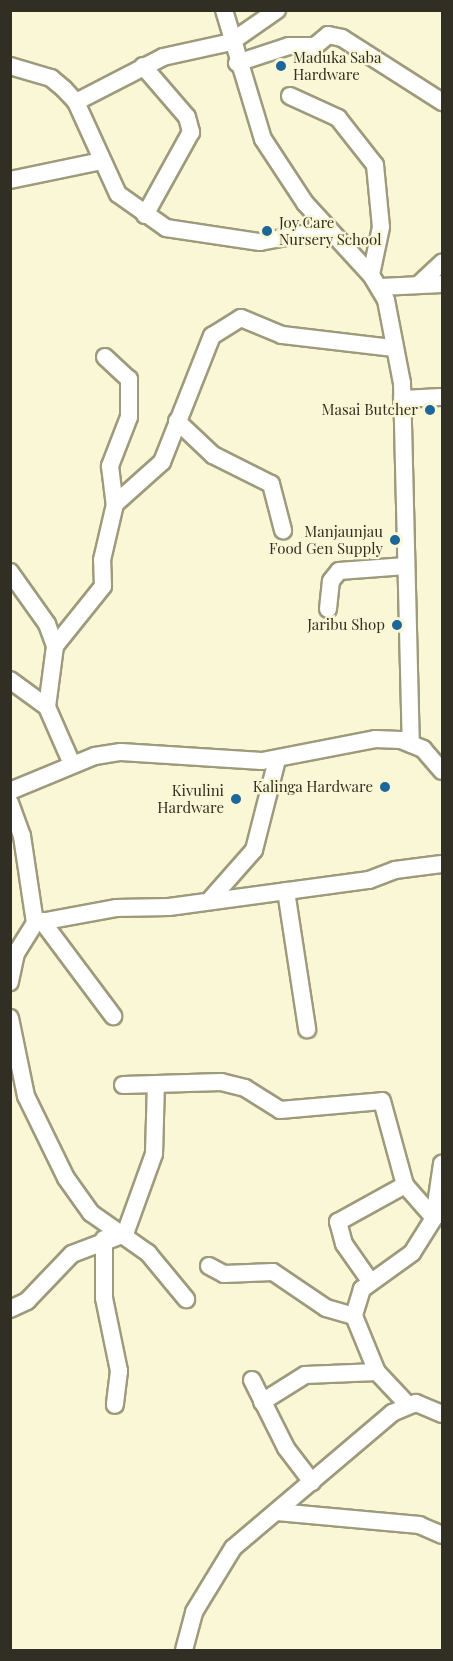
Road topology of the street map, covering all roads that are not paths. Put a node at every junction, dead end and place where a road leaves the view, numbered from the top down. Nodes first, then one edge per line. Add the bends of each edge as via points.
1 (224, 10) edge
2 (277, 10) edge
3 (231, 42) junction
4 (237, 63) junction
5 (10, 66) edge
6 (143, 66) junction
7 (290, 96) dead end
8 (76, 102) junction
9 (442, 102) edge
10 (102, 161) junction
11 (10, 180) edge
12 (145, 215) junction
13 (328, 229) junction
14 (442, 262) edge
15 (376, 281) junction
16 (442, 284) edge
17 (418, 285) junction
18 (392, 348) junction
19 (105, 357) dead end
20 (442, 397) edge
21 (402, 399) junction
22 (177, 421) junction
23 (115, 504) junction
24 (284, 530) dead end
25 (406, 566) junction
26 (10, 572) edge
27 (328, 609) dead end
28 (55, 646) junction
29 (10, 680) edge
30 (47, 707) junction
31 (411, 744) junction
32 (277, 760) junction
33 (72, 764) junction
34 (442, 771) edge
35 (10, 791) edge
36 (10, 803) edge
37 (442, 864) edge
38 (286, 891) junction
39 (208, 901) junction
40 (39, 922) junction
41 (10, 982) edge
42 (113, 1016) dead end
43 (10, 1018) edge
44 (307, 1029) dead end
45 (156, 1084) junction
46 (123, 1085) dead end
47 (442, 1164) edge
48 (405, 1185) junction
49 (437, 1218) edge
50 (124, 1234) junction
51 (104, 1239) junction
52 (209, 1266) dead end
53 (370, 1281) junction
54 (186, 1299) dead end
55 (10, 1309) edge
56 (354, 1316) junction
57 (376, 1371) junction
58 (252, 1380) dead end
59 (262, 1402) junction
60 (407, 1404) junction
61 (115, 1405) dead end
62 (442, 1414) edge
63 (312, 1482) junction
64 (277, 1512) junction
65 (442, 1535) edge
66 (184, 1650) edge

1 - 3 street
2 - 3 street
3 - 4 street
3 - 6 street via 193,48
4 - 9 street via 289,46 315,46 328,35 342,38
4 - 13 street via 263,139
5 - 8 street via 51,78
6 - 8 street
6 - 12 street via 187,117 191,132
7 - 15 street via 338,118 372,160 381,227
8 - 10 street
10 - 11 street
10 - 12 street via 118,194
12 - 13 street via 186,234 260,242
13 - 15 street
14 - 17 street
15 - 17 street
15 - 18 street
16 - 17 street
18 - 21 street
18 - 22 street via 282,335 249,319 232,321 203,348
19 - 23 street via 129,378 129,417 110,466
20 - 21 street
21 - 25 street
22 - 23 street via 158,469
22 - 24 street via 213,455 271,484
23 - 28 street via 102,560 103,586
25 - 27 street via 339,571 331,580
25 - 31 street
26 - 28 street via 47,624
28 - 30 street
29 - 30 street
30 - 33 street
31 - 32 street via 375,739
31 - 34 street
32 - 33 street via 121,752
32 - 39 street via 254,850
33 - 35 street
36 - 40 street via 22,836
37 - 38 street
38 - 39 street
38 - 44 street
39 - 40 street
40 - 41 street via 16,953
40 - 42 street
43 - 50 street via 26,1096 66,1178 92,1213
45 - 46 street
45 - 48 street via 220,1082 245,1088 280,1110 382,1101
45 - 50 street via 154,1154
47 - 49 street
48 - 49 street
48 - 53 street via 338,1222 344,1244
49 - 53 street via 412,1253
50 - 51 street
50 - 54 street via 158,1262
51 - 55 street via 72,1254 27,1301
51 - 61 street via 104,1298 119,1371
52 - 56 street via 224,1274 273,1272 326,1308
53 - 56 street via 357,1296
56 - 57 street
57 - 59 street via 305,1376
57 - 60 street
58 - 59 street
59 - 63 street via 286,1448
60 - 62 street via 425,1404
60 - 63 street via 364,1433
63 - 64 street
64 - 65 street via 419,1525
64 - 66 street via 233,1548 194,1611

